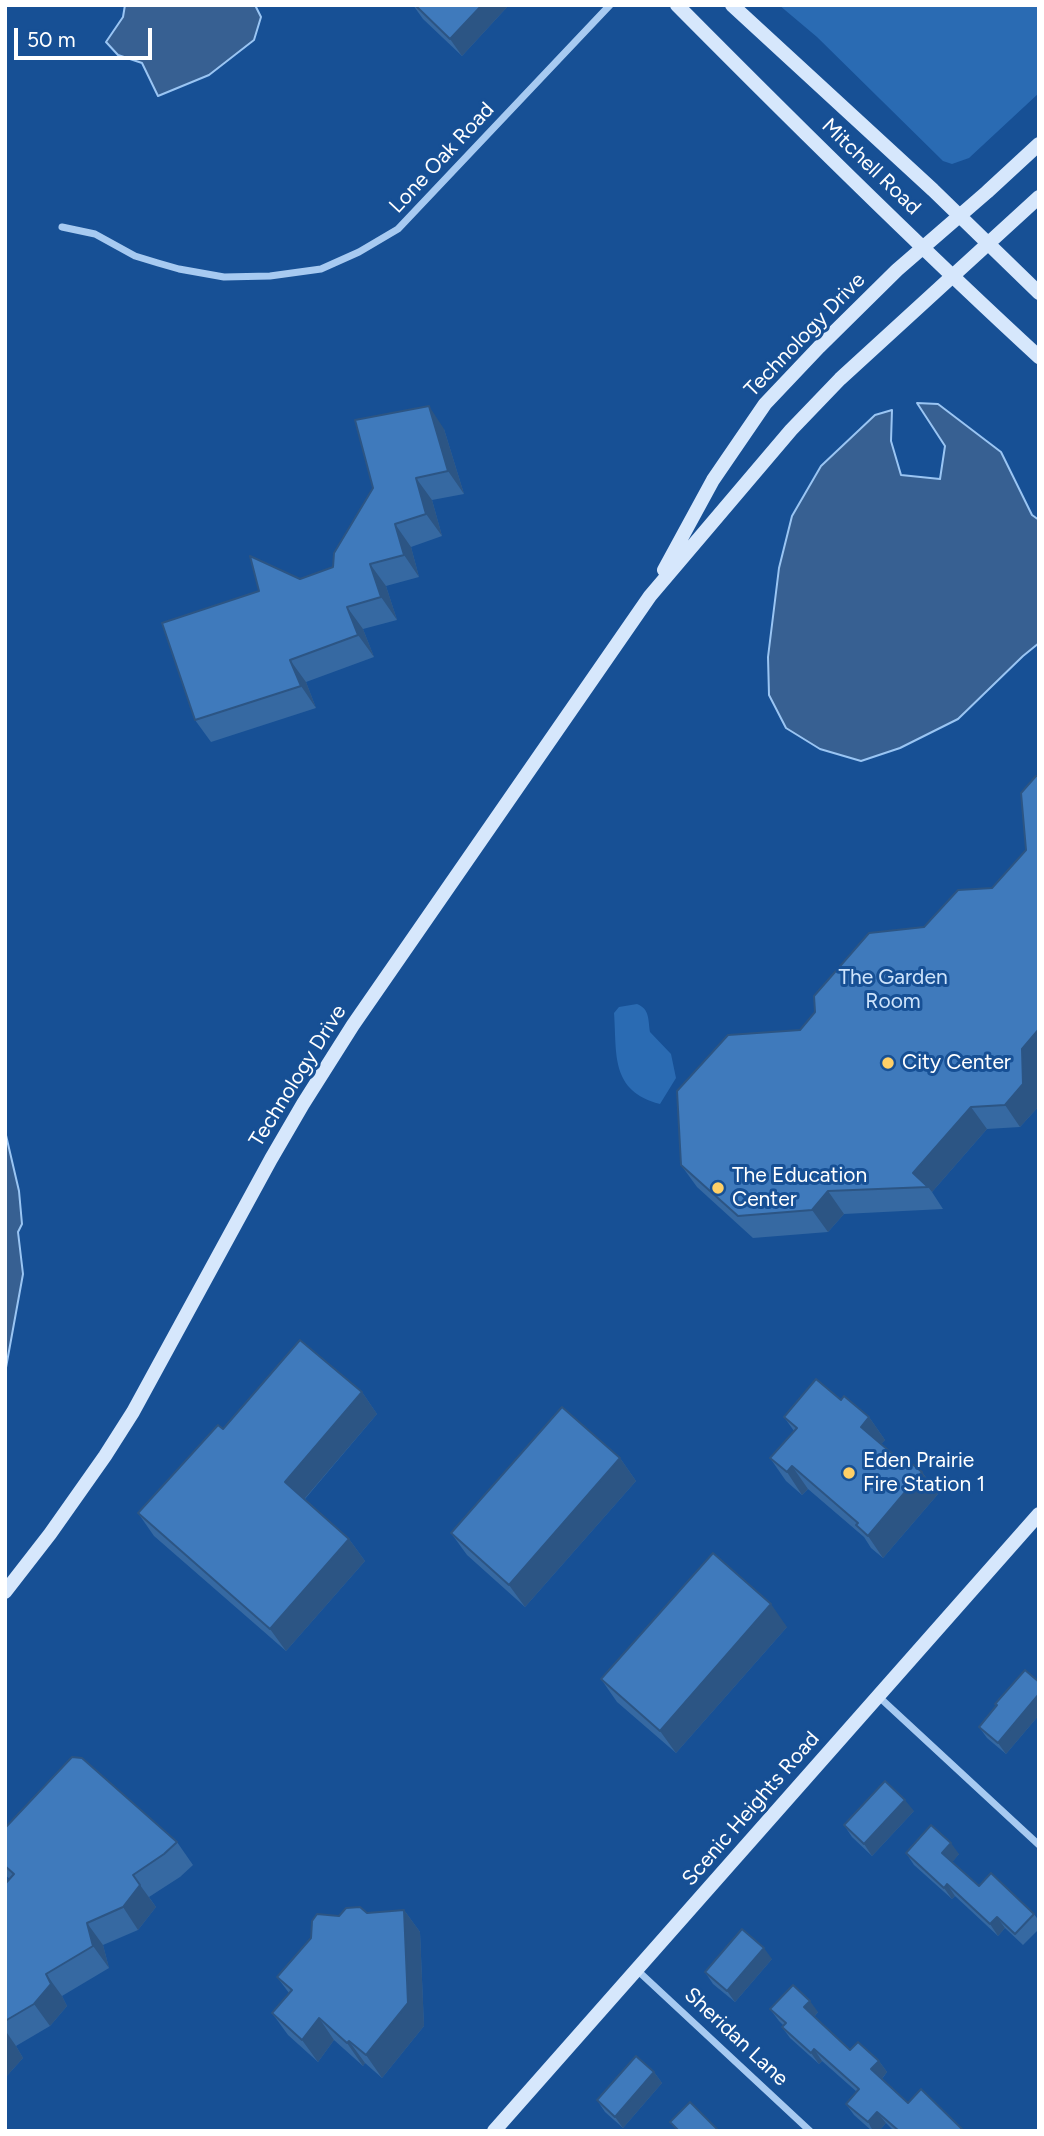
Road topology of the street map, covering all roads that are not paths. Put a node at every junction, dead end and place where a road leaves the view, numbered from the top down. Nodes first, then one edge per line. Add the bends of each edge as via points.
1 (610, 5) edge
2 (677, 5) edge
3 (732, 5) edge
4 (1039, 144) edge
5 (1039, 197) edge
6 (959, 215) junction
7 (62, 227) dead end
8 (988, 244) junction
9 (923, 247) junction
10 (953, 276) junction
11 (1039, 293) edge
12 (1039, 356) edge
13 (650, 596) junction
14 (1039, 1514) edge
15 (5, 1592) edge
16 (878, 1696) junction
17 (1039, 1845) edge
18 (637, 1970) junction
19 (494, 2131) edge
20 (810, 2131) edge

1 - 7 street, Lone Oak Road via 398,229 321,268 270,276 213,275 135,256 95,234
2 - 9 street, Mitchell Road
3 - 6 street, Mitchell Road
4 - 6 street, Technology Drive
5 - 8 street, Technology Drive
6 - 8 street, Mitchell Road
6 - 9 street, Technology Drive
8 - 10 street, Technology Drive
8 - 11 street, Mitchell Road
9 - 10 street, Mitchell Road
9 - 13 street, Technology Drive via 765,404 713,480
10 - 12 street, Mitchell Road
10 - 13 street, Technology Drive via 791,430
13 - 15 street, Technology Drive via 353,1025 303,1104 133,1412
14 - 16 street, Scenic Heights Road
16 - 17 street
16 - 18 street, Scenic Heights Road
18 - 19 street, Scenic Heights Road
18 - 20 street, Sheridan Lane

